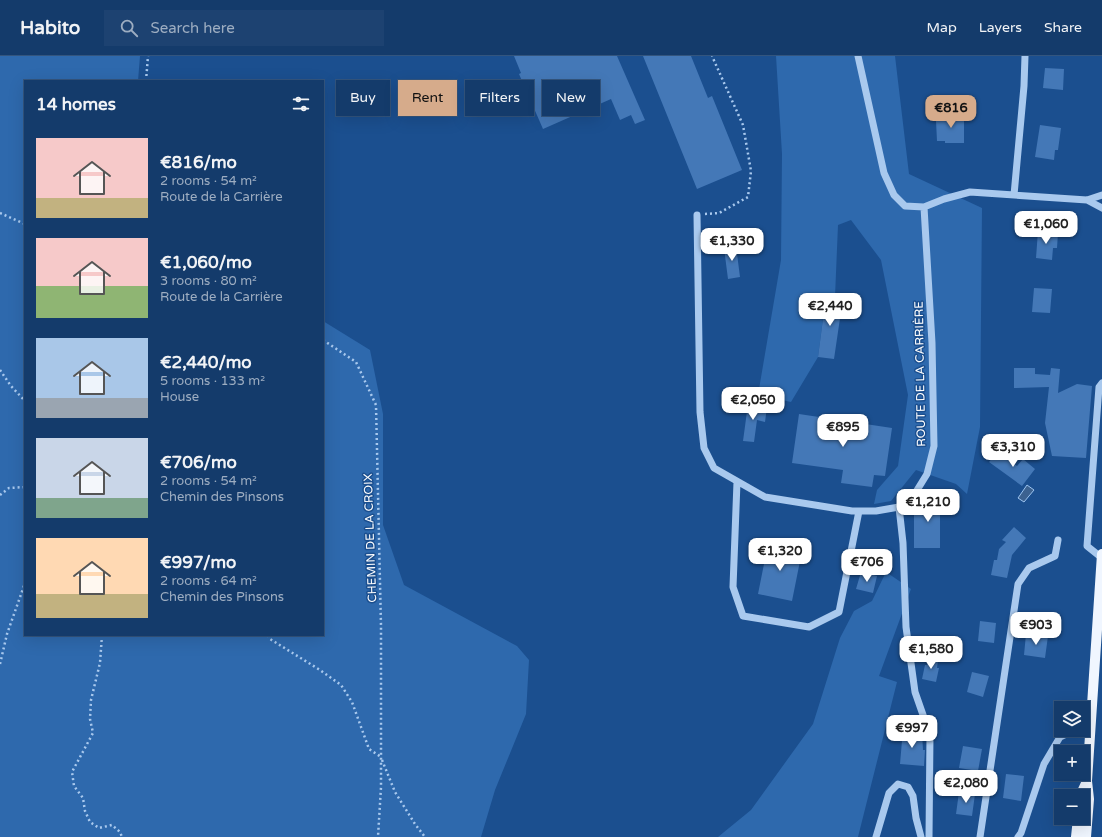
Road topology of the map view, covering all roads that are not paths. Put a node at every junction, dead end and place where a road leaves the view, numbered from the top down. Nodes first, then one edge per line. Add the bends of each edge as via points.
1 (858, 56) edge
2 (1025, 56) edge
3 (1014, 195) junction
4 (1102, 195) edge
5 (1087, 200) junction
6 (924, 207) junction
7 (1102, 208) edge
8 (697, 215) road end
9 (1102, 383) edge
10 (737, 482) junction
11 (899, 507) junction
12 (858, 511) junction
13 (1058, 540) dead end
14 (1102, 554) edge
15 (1102, 558) edge
16 (1090, 733) edge
17 (1060, 737) edge
18 (1087, 781) joint
19 (1083, 789) edge
20 (1077, 825) edge
21 (876, 837) edge
22 (921, 837) edge
23 (929, 837) edge
24 (980, 837) edge
25 (1018, 837) edge
26 (1076, 837) edge
27 (1086, 837) edge

1 - 6 street via 884,173 894,195 905,206
2 - 3 street
3 - 5 street
3 - 6 street via 970,192
4 - 5 street
5 - 7 street
6 - 11 street, ROUTE DE LA CARRIÈRE via 932,343 934,446 927,474 911,500
8 - 10 street, ROUTE DE LA CARRIÈRE via 700,412 704,448 714,468
9 - 15 street via 1099,387 1087,546
10 - 12 street, ROUTE DE LA CARRIÈRE via 765,498
10 - 12 street via 733,587 743,616 808,627 839,612
11 - 12 street, ROUTE DE LA CARRIÈRE
11 - 23 street via 906,627 915,692 930,735
13 - 24 street via 1055,556 1030,568 1018,584
14 - 15 main road
15 - 16 main road
17 - 25 street via 1044,764
18 - 19 main road
18 - 27 main road via 1089,799
20 - 26 main road
21 - 22 street via 889,793 898,784 908,787 913,796

